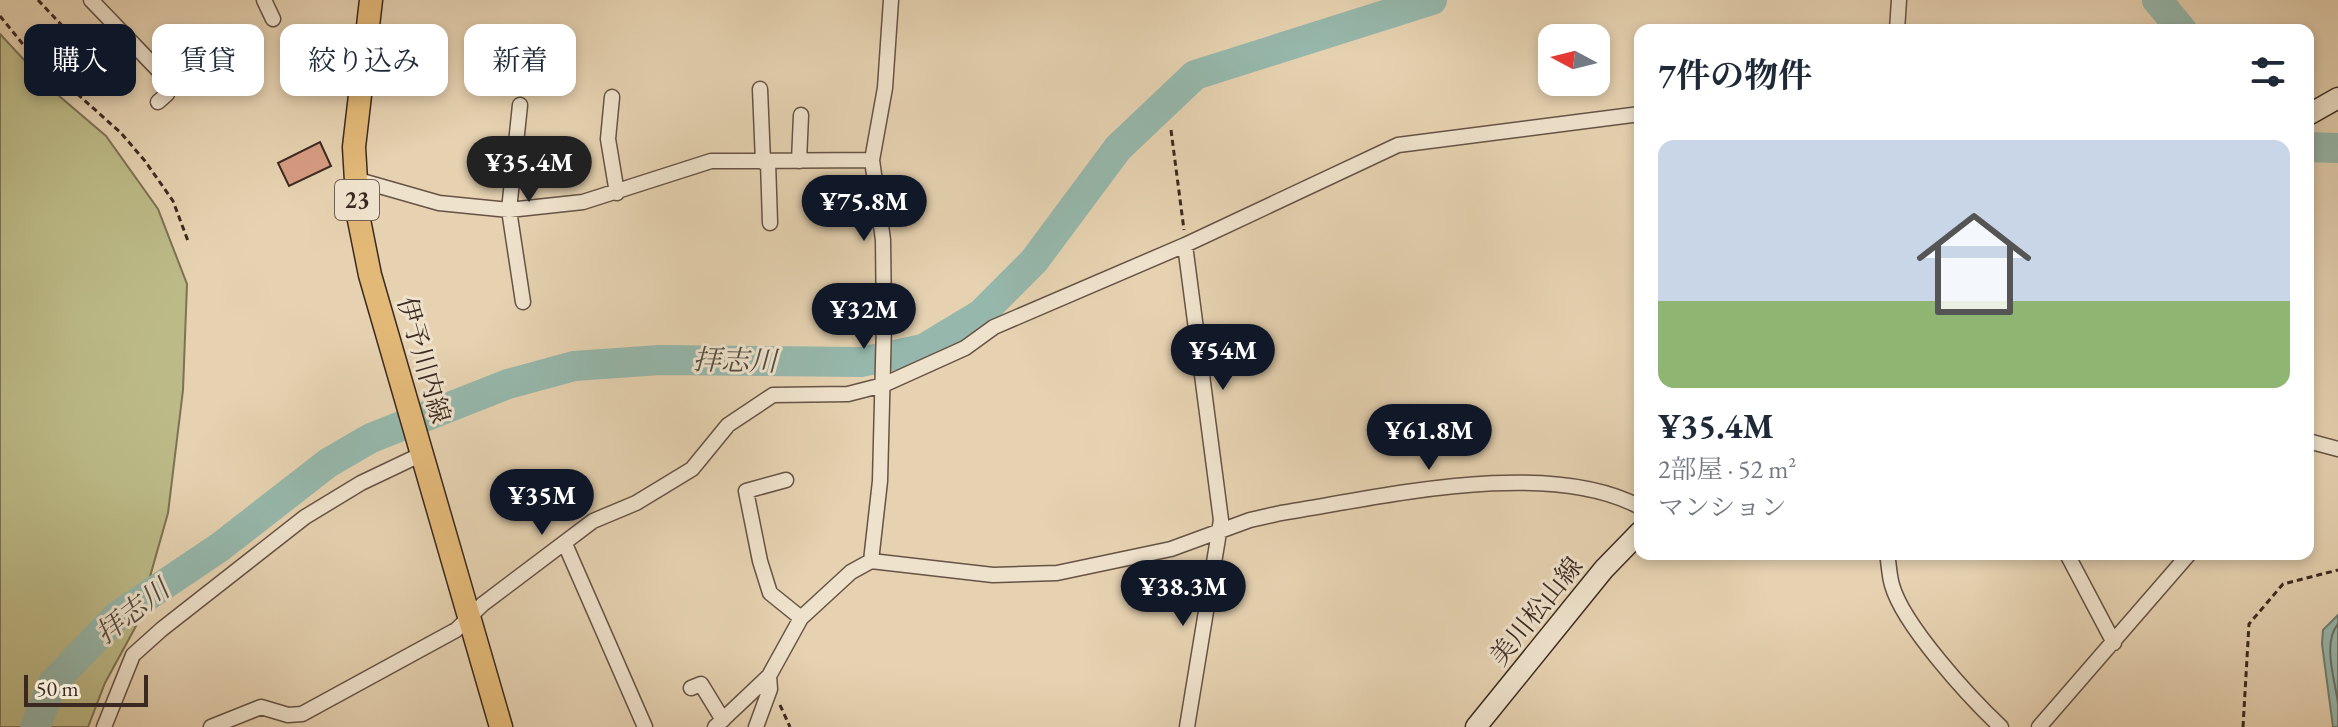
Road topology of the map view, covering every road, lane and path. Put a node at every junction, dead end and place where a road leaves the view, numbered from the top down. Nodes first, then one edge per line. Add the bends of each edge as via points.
1 (38, 0) edge
2 (91, 0) edge
3 (264, 0) edge
4 (371, 0) edge
5 (891, 0) edge
6 (1899, 0) edge
7 (0, 16) edge
8 (273, 19) dead end
9 (61, 24) edge
10 (1897, 24) edge
11 (760, 89) dead end
12 (612, 97) dead end
13 (2338, 98) edge
14 (158, 102) dead end
15 (520, 105) dead end
16 (2314, 112) edge
17 (801, 115) dead end
18 (1634, 115) edge
19 (1171, 130) dead end
20 (872, 160) junction
21 (799, 161) junction
22 (766, 162) junction
23 (355, 179) junction
24 (617, 193) junction
25 (509, 210) junction
26 (770, 223) dead end
27 (188, 241) dead end
28 (1185, 245) junction
29 (523, 302) dead end
30 (883, 382) junction
31 (2314, 443) edge
32 (2338, 449) edge
33 (421, 450) junction
34 (786, 480) dead end
35 (1634, 505) edge
36 (1217, 535) junction
37 (1634, 538) edge
38 (565, 544) junction
39 (1888, 560) edge
40 (2070, 560) edge
41 (2184, 560) edge
42 (871, 561) junction
43 (2338, 570) edge
44 (469, 617) junction
45 (801, 618) junction
46 (2114, 643) junction
47 (769, 676) junction
48 (691, 688) dead end
49 (719, 723) edge
50 (104, 727) edge
51 (211, 727) edge
52 (501, 727) edge
53 (645, 727) edge
54 (756, 727) edge
55 (1187, 727) edge
56 (1476, 727) edge
57 (2001, 727) edge
58 (2039, 727) edge
59 (2243, 727) edge

1 - 9 path
2 - 14 street via 162,74 169,86
3 - 8 street
4 - 23 main road, 伊予川内線 / 23 via 355,116
5 - 20 street via 885,88
6 - 10 street
7 - 27 path via 36,59 121,133 145,161 173,201
11 - 22 street
12 - 24 street via 608,139
13 - 16 main road
15 - 25 street
17 - 21 street
18 - 28 street via 1398,145
19 - 28 path
20 - 21 street
20 - 30 street via 883,240
21 - 22 street
22 - 24 street via 711,161
22 - 26 street
23 - 25 street via 439,203
23 - 33 main road, 伊予川内線 / 23 via 370,275
24 - 25 street
25 - 29 street
28 - 30 street via 994,327 965,348
28 - 36 street via 1221,520
30 - 38 street via 848,394 773,395 758,402 728,425 692,469 636,503 593,521
30 - 42 street
31 - 32 street
33 - 44 main road, 伊予川内線 / 23
33 - 50 street via 305,517 143,646 133,655
34 - 45 street via 746,491 770,593
35 - 36 street via 1570,486 1500,481 1281,513
36 - 42 street via 1057,573 993,575
36 - 55 street
37 - 56 main road, 美川松山線
38 - 44 street
38 - 53 street
39 - 57 street via 1891,585 1911,620
40 - 46 street
41 - 46 street
42 - 45 street via 851,572
43 - 59 path via 2283,584 2249,624
44 - 51 street via 456,630 324,705 295,715 261,707
44 - 52 main road, 伊予川内線 / 23
45 - 47 street
46 - 58 street
47 - 49 street
47 - 54 street via 770,689
48 - 49 street via 701,684

